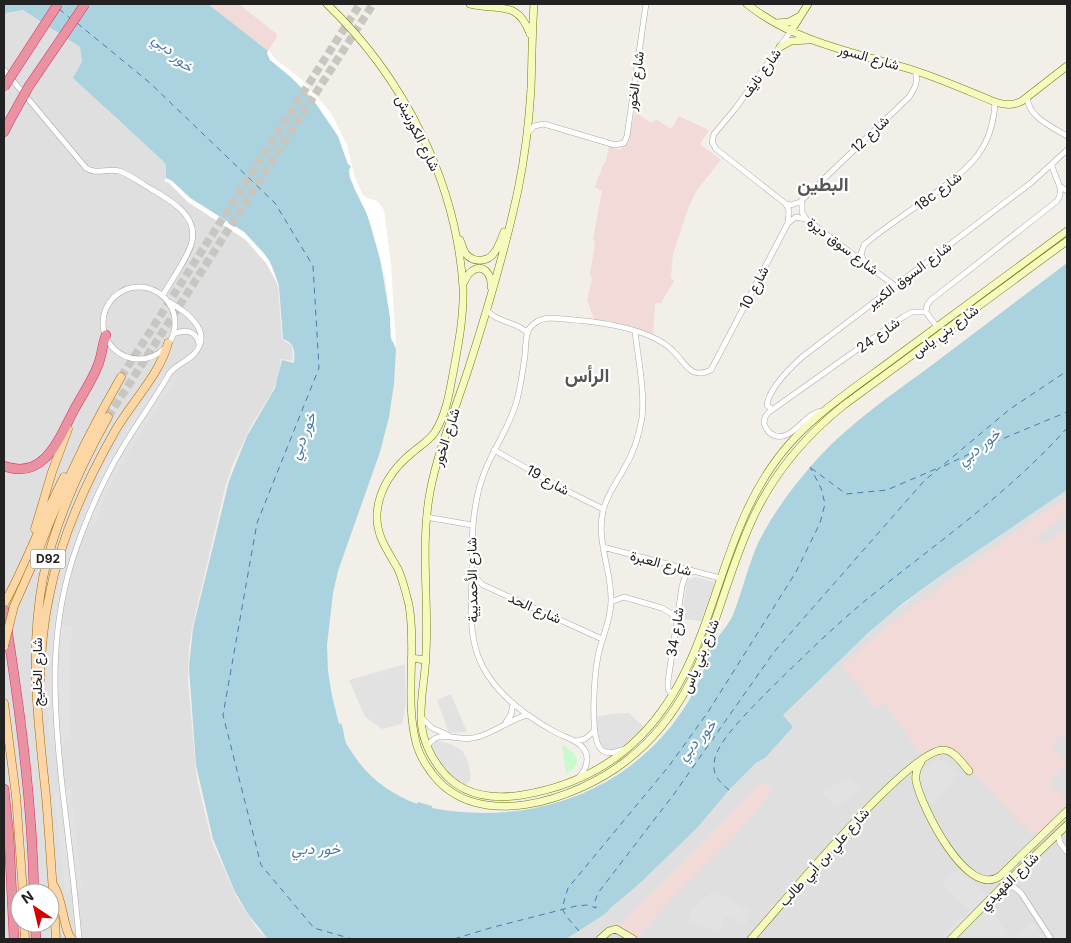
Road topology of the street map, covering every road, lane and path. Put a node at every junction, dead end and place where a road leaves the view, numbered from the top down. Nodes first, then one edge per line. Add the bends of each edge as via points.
1 (58, 4) edge
2 (85, 4) edge
3 (327, 4) edge
4 (470, 4) edge
5 (534, 4) edge
6 (646, 4) edge
7 (747, 4) edge
8 (808, 4) edge
9 (519, 6) dead end
10 (508, 8) junction
11 (802, 14) junction
12 (776, 24) junction
13 (791, 31) junction
14 (531, 39) junction
15 (810, 40) junction
16 (780, 47) junction
17 (1067, 66) edge
18 (4, 70) edge
19 (915, 71) junction
20 (4, 87) edge
21 (1027, 97) junction
22 (995, 102) junction
23 (4, 132) edge
24 (528, 134) junction
25 (1067, 136) edge
26 (1067, 150) edge
27 (1052, 165) junction
28 (1061, 187) junction
29 (1067, 191) edge
30 (802, 200) junction
31 (786, 204) junction
32 (511, 217) junction
33 (806, 219) junction
34 (453, 223) junction
35 (788, 223) junction
36 (1067, 231) edge
37 (1067, 241) edge
38 (865, 263) junction
39 (463, 284) junction
40 (895, 286) junction
41 (162, 295) junction
42 (169, 302) junction
43 (488, 306) junction
44 (926, 312) junction
45 (497, 318) junction
46 (483, 323) junction
47 (533, 324) junction
48 (521, 326) junction
49 (937, 327) junction
50 (635, 331) junction
51 (528, 332) junction
52 (173, 334) junction
53 (106, 336) junction
54 (168, 344) junction
55 (199, 345) junction
56 (121, 378) tunnel mouth
57 (75, 408) junction
58 (772, 410) junction
59 (824, 411) junction
60 (108, 417) tunnel mouth
61 (805, 428) junction
62 (88, 437) junction
63 (808, 437) junction
64 (494, 450) junction
65 (776, 460) junction
66 (4, 466) edge
67 (766, 494) junction
68 (603, 509) junction
69 (426, 517) junction
70 (472, 525) junction
71 (603, 547) junction
72 (27, 559) junction
73 (693, 571) junction
74 (472, 574) junction
75 (720, 578) junction
76 (611, 602) junction
77 (4, 604) edge
78 (4, 609) edge
79 (676, 624) junction
80 (602, 639) junction
81 (4, 646) edge
82 (411, 658) junction
83 (426, 660) junction
84 (673, 697) junction
85 (513, 703) junction
86 (4, 704) edge
87 (37, 712) junction
88 (527, 714) junction
89 (421, 717) junction
90 (506, 723) junction
91 (594, 731) junction
92 (450, 737) junction
93 (573, 740) junction
94 (427, 747) junction
95 (628, 748) junction
96 (924, 758) junction
97 (969, 771) dead end
98 (899, 777) junction
99 (575, 780) junction
100 (918, 787) junction
101 (4, 789) edge
102 (1067, 811) edge
103 (1067, 825) edge
104 (1058, 834) junction
105 (1067, 852) edge
106 (23, 883) edge
107 (34, 883) edge
108 (52, 883) edge
109 (1002, 887) junction
110 (60, 899) edge
111 (602, 937) edge
112 (954, 938) edge
113 (14, 939) edge
114 (72, 939) edge
115 (79, 939) edge
116 (633, 939) edge
117 (752, 939) edge
118 (1051, 939) edge

1 - 20 highway, bridge
2 - 23 highway, bridge via 29,86
3 - 34 main road, شارع الكورنيش via 374,57 404,102 431,156
4 - 10 main road
5 - 14 main road, شارع الخور
6 - 24 street, شارع الخور via 624,143 615,145 544,124 534,126
7 - 12 main road, شارع السور
8 - 11 main road, شارع نايف
9 - 10 main road
10 - 14 main road via 523,16
11 - 12 main road via 796,20
11 - 13 main road, شارع نايف
12 - 13 main road, شارع السور
13 - 15 main road, شارع السور
13 - 16 street, شارع نايف
14 - 24 main road, شارع الخور
15 - 16 main road via 794,40
15 - 19 main road, شارع السور
16 - 31 street, شارع نايف via 715,132 712,145
17 - 21 main road
18 - 41 street via 86,168 93,172 112,170 123,173 172,202 187,216 192,228 192,241
19 - 22 main road, شارع السور
19 - 30 street, شارع 12 via 916,86 909,97
21 - 22 main road via 1012,105
21 - 25 street via 1034,116
22 - 38 street, 18c شارع via 990,131 975,159 960,175 864,245 861,254
24 - 32 main road, شارع الخور
26 - 27 street, شارع السوق الكبير
27 - 28 street
27 - 40 street, شارع السوق الكبير
28 - 29 street
28 - 44 street via 1055,204 931,300
30 - 31 street, شارع 12 via 794,205
30 - 33 street, شارع سوق ديرة via 801,208
31 - 35 street, شارع سوق ديرة via 790,215
32 - 34 main road via 495,253 481,260 466,254
32 - 43 main road, شارع الخور
33 - 35 street via 796,218
33 - 38 street, شارع سوق ديرة
34 - 39 main road, شارع الكورنيش
35 - 50 street, شارع 10 via 712,370 695,373 666,344
36 - 49 main road, شارع بني ياس
37 - 63 main road, شارع بني ياس via 844,405
38 - 40 street, شارع سوق ديرة
39 - 43 main road via 471,271 479,268 487,271 491,278
39 - 82 main road, شارع بني ياس via 462,323 444,412 428,441 393,472 379,503 377,526 401,576 409,606
40 - 58 street, شارع السوق الكبير via 791,367 768,400 767,405
41 - 42 street
41 - 53 street via 141,287 121,292 105,313
42 - 52 street via 175,318
42 - 55 street via 197,323 201,334
43 - 45 street
43 - 46 main road, شارع الخور
44 - 49 street
44 - 58 street, شارع 24 via 903,317
45 - 46 street
45 - 48 street
46 - 69 main road, شارع الخور via 436,469
47 - 48 street
47 - 50 street via 543,319 563,319
47 - 51 street
48 - 51 street
49 - 59 main road, شارع بني ياس
50 - 68 street via 642,405 640,428 632,455
51 - 64 street, شارع الأحمديية via 518,398
52 - 54 street
52 - 55 street via 191,332
53 - 54 street via 115,349 135,358 156,354
53 - 57 highway via 97,368
54 - 87 main road via 160,364 105,451 68,533 46,613
55 - 115 street via 193,355 169,374 108,474 76,547 61,603 55,653 54,708
56 - 62 main road
57 - 66 highway via 44,460 23,468
57 - 72 main road via 46,488
58 - 59 street via 764,423 766,429 778,437 813,414
59 - 61 main road, شارع بني ياس
60 - 87 main road, شارع الخليج / D92 via 73,486 47,561 36,644
61 - 63 main road via 801,437
61 - 65 main road, شارع بني ياس
62 - 72 main road via 58,487
62 - 81 main road, bridge via 11,616
63 - 67 main road, شارع بني ياس via 790,457
64 - 68 street, شارع 19
64 - 70 street, شارع الأحمديية via 482,477
65 - 67 main road via 781,464 767,484
65 - 75 main road, شارع بني ياس via 751,500
67 - 82 main road, شارع بني ياس via 748,528 684,697 642,748 586,786 544,800 500,807 474,803 450,791 436,778 418,750 413,724
68 - 71 street
69 - 70 street
69 - 83 main road, شارع الخور
70 - 74 street, شارع الأحمديية
71 - 73 street, شارع العبرة
71 - 76 street
72 - 77 main road
73 - 75 street, شارع العبرة
73 - 79 street, شارع 34 via 683,582
74 - 80 street, شارع الحد via 483,585
74 - 85 street, شارع الأحمديية via 472,620 477,654 489,678
75 - 84 main road, شارع بني ياس via 691,662
76 - 79 street via 624,598 662,608 672,614
76 - 80 street
78 - 107 highway via 25,750
79 - 84 street, شارع 34 via 668,685
80 - 91 street via 595,676
82 - 83 main road
83 - 89 main road, شارع الخور
84 - 95 main road, شارع بني ياس via 655,722
85 - 88 street, شارع الأحمديية
85 - 90 street
86 - 106 main road via 14,773
87 - 108 main road, شارع الخليج / D92
88 - 90 street
88 - 93 street, شارع الأحمديية
89 - 92 street via 432,728
89 - 94 main road, شارع الخور
90 - 92 street via 479,736
91 - 93 street via 585,740
91 - 95 street via 601,750 609,753
92 - 94 street via 436,737
93 - 99 street, شارع الأحمديية via 587,756 585,770
94 - 99 main road, شارع بني ياس via 450,780 475,794 488,797 539,792
95 - 99 main road, شارع بني ياس via 602,767
96 - 97 main road, شارع علي بن أبي طالب via 937,751 947,751
96 - 98 main road, شارع علي بن أبي طالب
96 - 100 main road via 916,773
98 - 100 main road via 909,778
98 - 117 main road, شارع علي بن أبي طالب via 840,838
100 - 102 main road via 930,818 948,848 965,868 983,881 1000,876
101 - 113 highway
103 - 104 main road, شارع الفهيدي
104 - 105 street
104 - 109 main road, شارع الفهيدي
109 - 112 main road, شارع الفهيدي
109 - 118 street via 1014,887 1021,893
110 - 114 main road via 67,933
111 - 116 main road via 616,929

